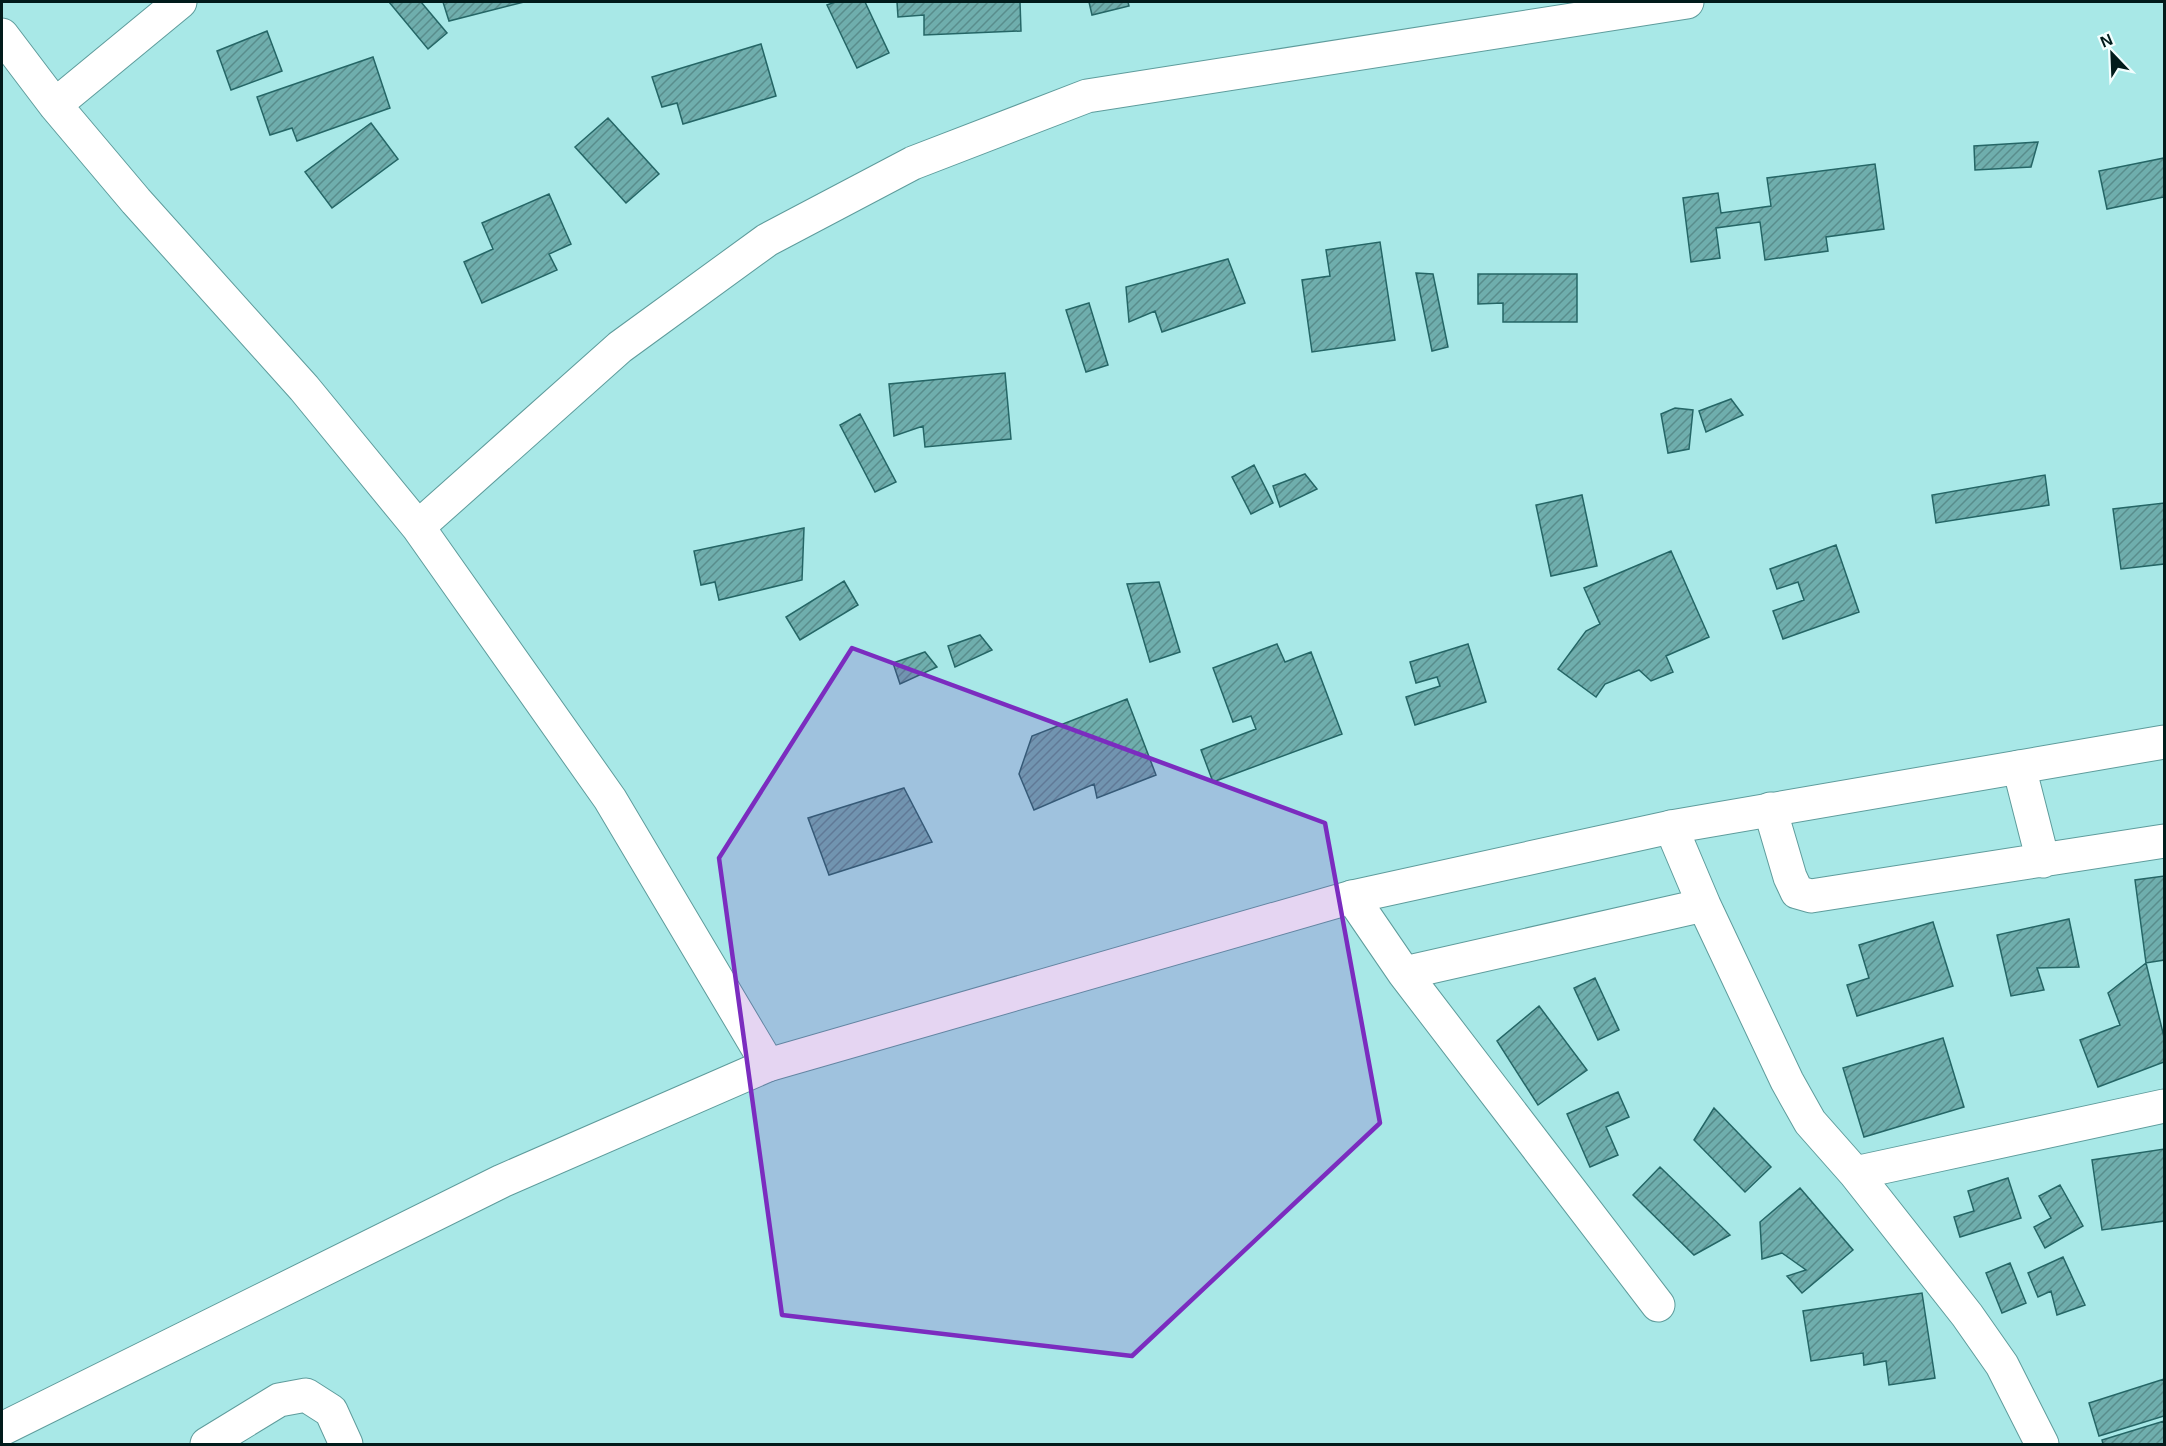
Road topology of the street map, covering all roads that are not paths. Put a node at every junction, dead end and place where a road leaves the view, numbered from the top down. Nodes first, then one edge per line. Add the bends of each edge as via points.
1 (180, 2) edge
2 (1687, 2) edge
3 (2, 36) edge
4 (55, 105) junction
5 (418, 527) junction
6 (2164, 742) edge
7 (2019, 767) junction
8 (1770, 809) junction
9 (1671, 826) junction
10 (2164, 841) edge
11 (2043, 861) junction
12 (1352, 897) junction
13 (1704, 904) junction
14 (1404, 973) junction
15 (768, 1065) junction
16 (2164, 1106) edge
17 (1855, 1173) junction
18 (1658, 1305) dead end
19 (2, 1429) edge
20 (207, 1444) edge
21 (346, 1444) edge
22 (2042, 1444) edge

1 - 4 street
2 - 5 street via 1087,96 913,163 767,240 620,347
3 - 4 street
4 - 5 street via 304,388
5 - 15 street via 610,799
6 - 7 street
7 - 8 street
7 - 11 street
8 - 9 street
8 - 11 street via 1797,892 1811,896
9 - 12 street
9 - 13 street
10 - 11 street
12 - 14 street
12 - 15 street
13 - 14 street
13 - 17 street via 1810,1122
14 - 18 street
15 - 19 street via 502,1181
16 - 17 street
17 - 22 street via 2002,1365
20 - 21 street via 279,1400 306,1395 331,1411

